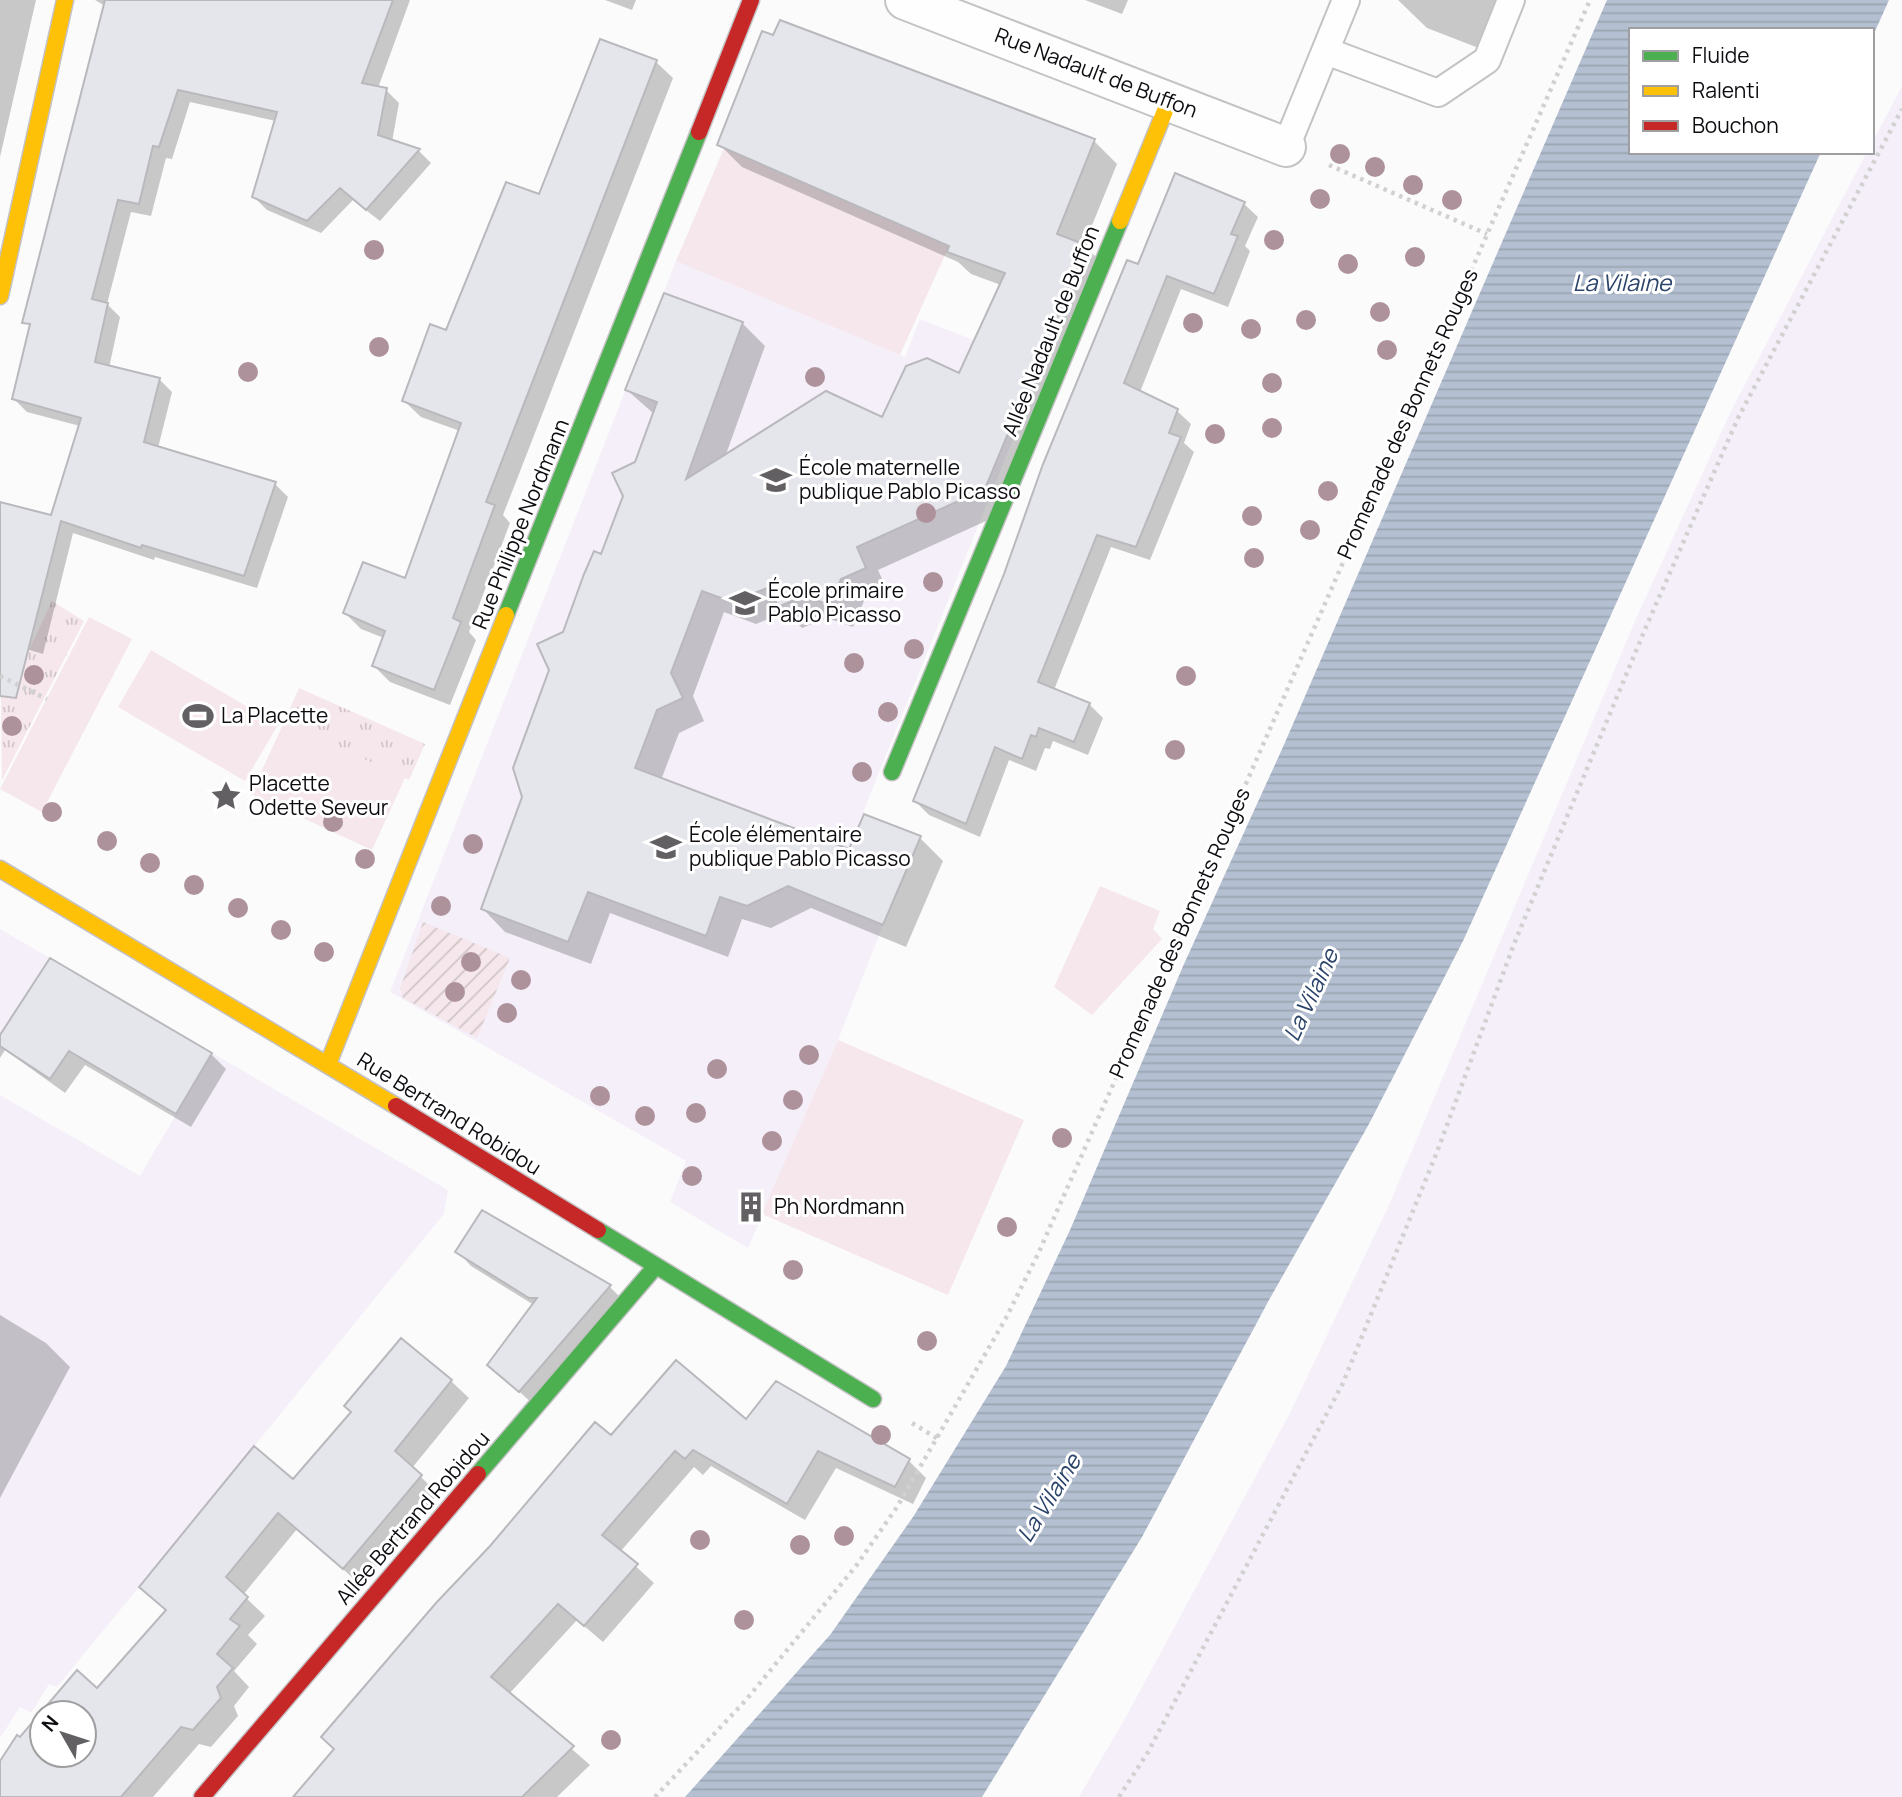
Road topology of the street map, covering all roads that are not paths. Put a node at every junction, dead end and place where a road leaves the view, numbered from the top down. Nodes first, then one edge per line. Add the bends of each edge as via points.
1 (65, 0) edge
2 (751, 0) edge
3 (905, 0) edge
4 (1346, 0) edge
5 (1511, 0) edge
6 (1326, 51) junction
7 (1169, 101) junction
8 (1286, 147) joint
9 (9, 223) edge
10 (0, 296) edge
11 (892, 772) dead end
12 (0, 869) edge
13 (328, 1064) junction
14 (656, 1266) junction
15 (873, 1399) dead end
16 (202, 1797) edge

1 - 9 street
2 - 13 street, Rue Philippe Nordmann
3 - 7 street, Rue Nadault de Buffon
4 - 6 lane
5 - 6 lane via 1487,60 1438,93
6 - 8 lane
7 - 8 street, Rue Nadault de Buffon
7 - 11 street, Allée Nadault de Buffon
9 - 10 street
12 - 13 street, Rue Bertrand Robidou
13 - 14 street, Rue Bertrand Robidou
14 - 15 street, Rue Bertrand Robidou
14 - 16 street, Allée Bertrand Robidou

